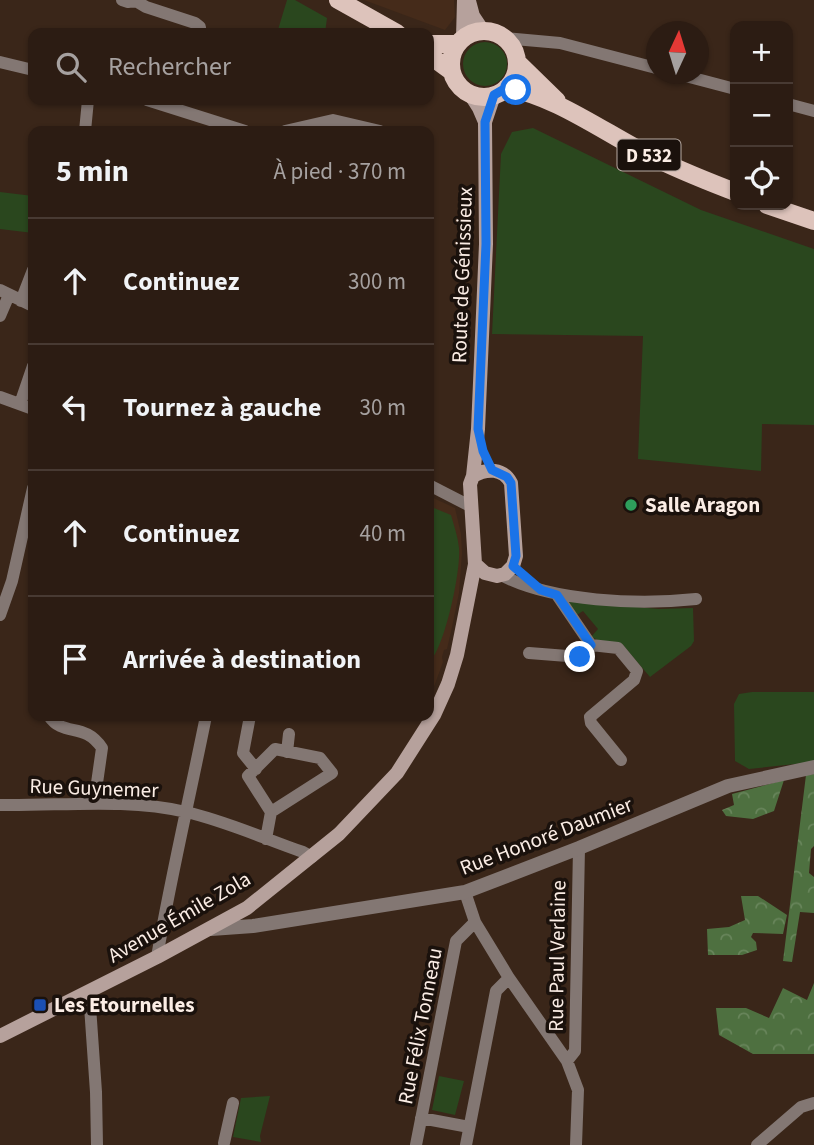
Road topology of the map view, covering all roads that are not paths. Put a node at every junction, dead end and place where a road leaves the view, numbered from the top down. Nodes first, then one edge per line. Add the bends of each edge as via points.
1 (122, 0) edge
2 (136, 0) edge
3 (338, 0) edge
4 (466, 0) edge
5 (200, 28) edge
6 (388, 28) edge
7 (483, 31) junction
8 (504, 38) junction
9 (534, 40) junction
10 (460, 41) junction
11 (434, 44) edge
12 (434, 58) edge
13 (516, 60) junction
14 (0, 62) edge
15 (646, 65) edge
16 (28, 68) edge
17 (452, 71) junction
18 (709, 82) edge
19 (730, 88) edge
20 (500, 92) junction
21 (470, 93) junction
22 (88, 105) edge
23 (180, 105) edge
24 (793, 105) edge
25 (567, 110) junction
26 (814, 111) edge
27 (485, 122) junction
28 (85, 126) edge
29 (232, 126) edge
30 (307, 126) edge
31 (359, 126) edge
32 (730, 190) edge
33 (782, 210) edge
34 (814, 221) edge
35 (28, 278) edge
36 (16, 298) edge
37 (0, 316) edge
38 (28, 381) edge
39 (0, 397) edge
40 (20, 404) junction
41 (28, 407) edge
42 (478, 429) junction
43 (492, 470) junction
44 (472, 480) junction
45 (434, 485) edge
46 (434, 487) edge
47 (470, 506) junction
48 (28, 510) edge
49 (475, 564) junction
50 (502, 572) junction
51 (470, 589) junction
52 (557, 595) junction
53 (696, 599) dead end
54 (0, 615) edge
55 (591, 645) junction
56 (529, 653) dead end
57 (434, 710) edge
58 (54, 721) edge
59 (205, 721) edge
60 (249, 721) edge
61 (428, 721) edge
62 (289, 734) dead end
63 (287, 752) junction
64 (621, 760) dead end
65 (814, 767) edge
66 (256, 769) junction
67 (94, 804) junction
68 (0, 805) edge
69 (187, 812) junction
70 (271, 812) junction
71 (266, 839) junction
72 (579, 848) junction
73 (312, 857) junction
74 (465, 892) junction
75 (243, 910) junction
76 (286, 920) junction
77 (475, 922) junction
78 (253, 926) junction
79 (211, 929) junction
80 (157, 957) junction
81 (509, 978) junction
82 (89, 992) junction
83 (0, 1036) edge
84 (567, 1061) junction
85 (233, 1102) dead end
86 (814, 1103) edge
87 (421, 1118) junction
88 (470, 1127) junction
89 (228, 1144) edge
90 (97, 1145) edge
91 (416, 1145) edge
92 (466, 1145) edge
93 (576, 1145) edge
94 (757, 1145) edge

1 - 2 street
2 - 5 street
3 - 6 main road
4 - 7 main road
4 - 10 main road
7 - 8 main road
7 - 10 main road
8 - 9 street
8 - 13 main road
9 - 13 street
9 - 15 street
10 - 11 main road
10 - 17 main road via 453,52
12 - 17 main road
13 - 20 main road via 514,77
13 - 25 main road, D 532
14 - 16 street
17 - 21 main road via 461,88
18 - 19 street
20 - 21 main road
20 - 25 main road, D 532 via 516,90
20 - 27 main road, Route de Génissieux
21 - 27 main road, Route de Génissieux
22 - 28 street
23 - 29 street
24 - 26 street
25 - 32 main road, D 532 via 653,157
27 - 42 main road, Route de Génissieux via 486,244
30 - 31 street via 333,120
33 - 34 main road
35 - 36 street
36 - 37 street
38 - 40 street
39 - 40 street
40 - 41 street
42 - 43 main road, Route de Génissieux
42 - 44 main road, Route de Génissieux
43 - 44 main road
43 - 50 main road, Route de Génissieux via 511,483 516,556
44 - 45 street via 451,488
44 - 47 main road, Route de Génissieux
46 - 47 street
47 - 49 main road, Route de Génissieux
48 - 54 street
49 - 50 main road via 485,573
49 - 51 main road, Route de Génissieux
50 - 51 main road
50 - 52 street via 529,588
51 - 57 main road, Avenue Émile Zola via 448,684
52 - 53 street via 663,602
52 - 55 street
55 - 56 street via 580,657
55 - 64 street via 618,648 637,671 634,680 590,718
58 - 67 street via 59,727 94,736 102,748
59 - 69 street
60 - 66 street via 243,753
61 - 73 main road, Avenue Émile Zola via 397,774
62 - 63 street
63 - 66 street via 275,750
63 - 70 street via 320,758 332,773
65 - 72 street, Rue Honoré Daumier via 728,786
66 - 70 street via 248,776
67 - 68 street, Rue Guynemer
67 - 69 street, Rue Guynemer
69 - 71 street, Rue Guynemer
69 - 80 street
70 - 71 street
71 - 73 street, Rue Guynemer
72 - 74 street, Rue Honoré Daumier
72 - 84 street, Rue Paul Verlaine via 575,1051
73 - 75 main road, Avenue Émile Zola
74 - 76 street, Rue Honoré Daumier
74 - 77 street
75 - 76 street, Rue Honoré Daumier via 262,919
75 - 78 street via 246,922
75 - 79 main road, Avenue Émile Zola
76 - 78 street, Rue Honoré Daumier
77 - 81 street
77 - 87 street, Rue Félix Tonneau via 456,941
78 - 79 street, Rue Honoré Daumier
79 - 80 main road, Avenue Émile Zola
80 - 82 main road, Avenue Émile Zola
81 - 84 street
81 - 88 street via 496,991
82 - 83 main road, Avenue Émile Zola
82 - 90 street
84 - 93 street, Rue Paul Verlaine via 578,1090
85 - 89 street
86 - 94 street via 802,1107
87 - 88 street
87 - 91 street, Rue Félix Tonneau
88 - 92 street

